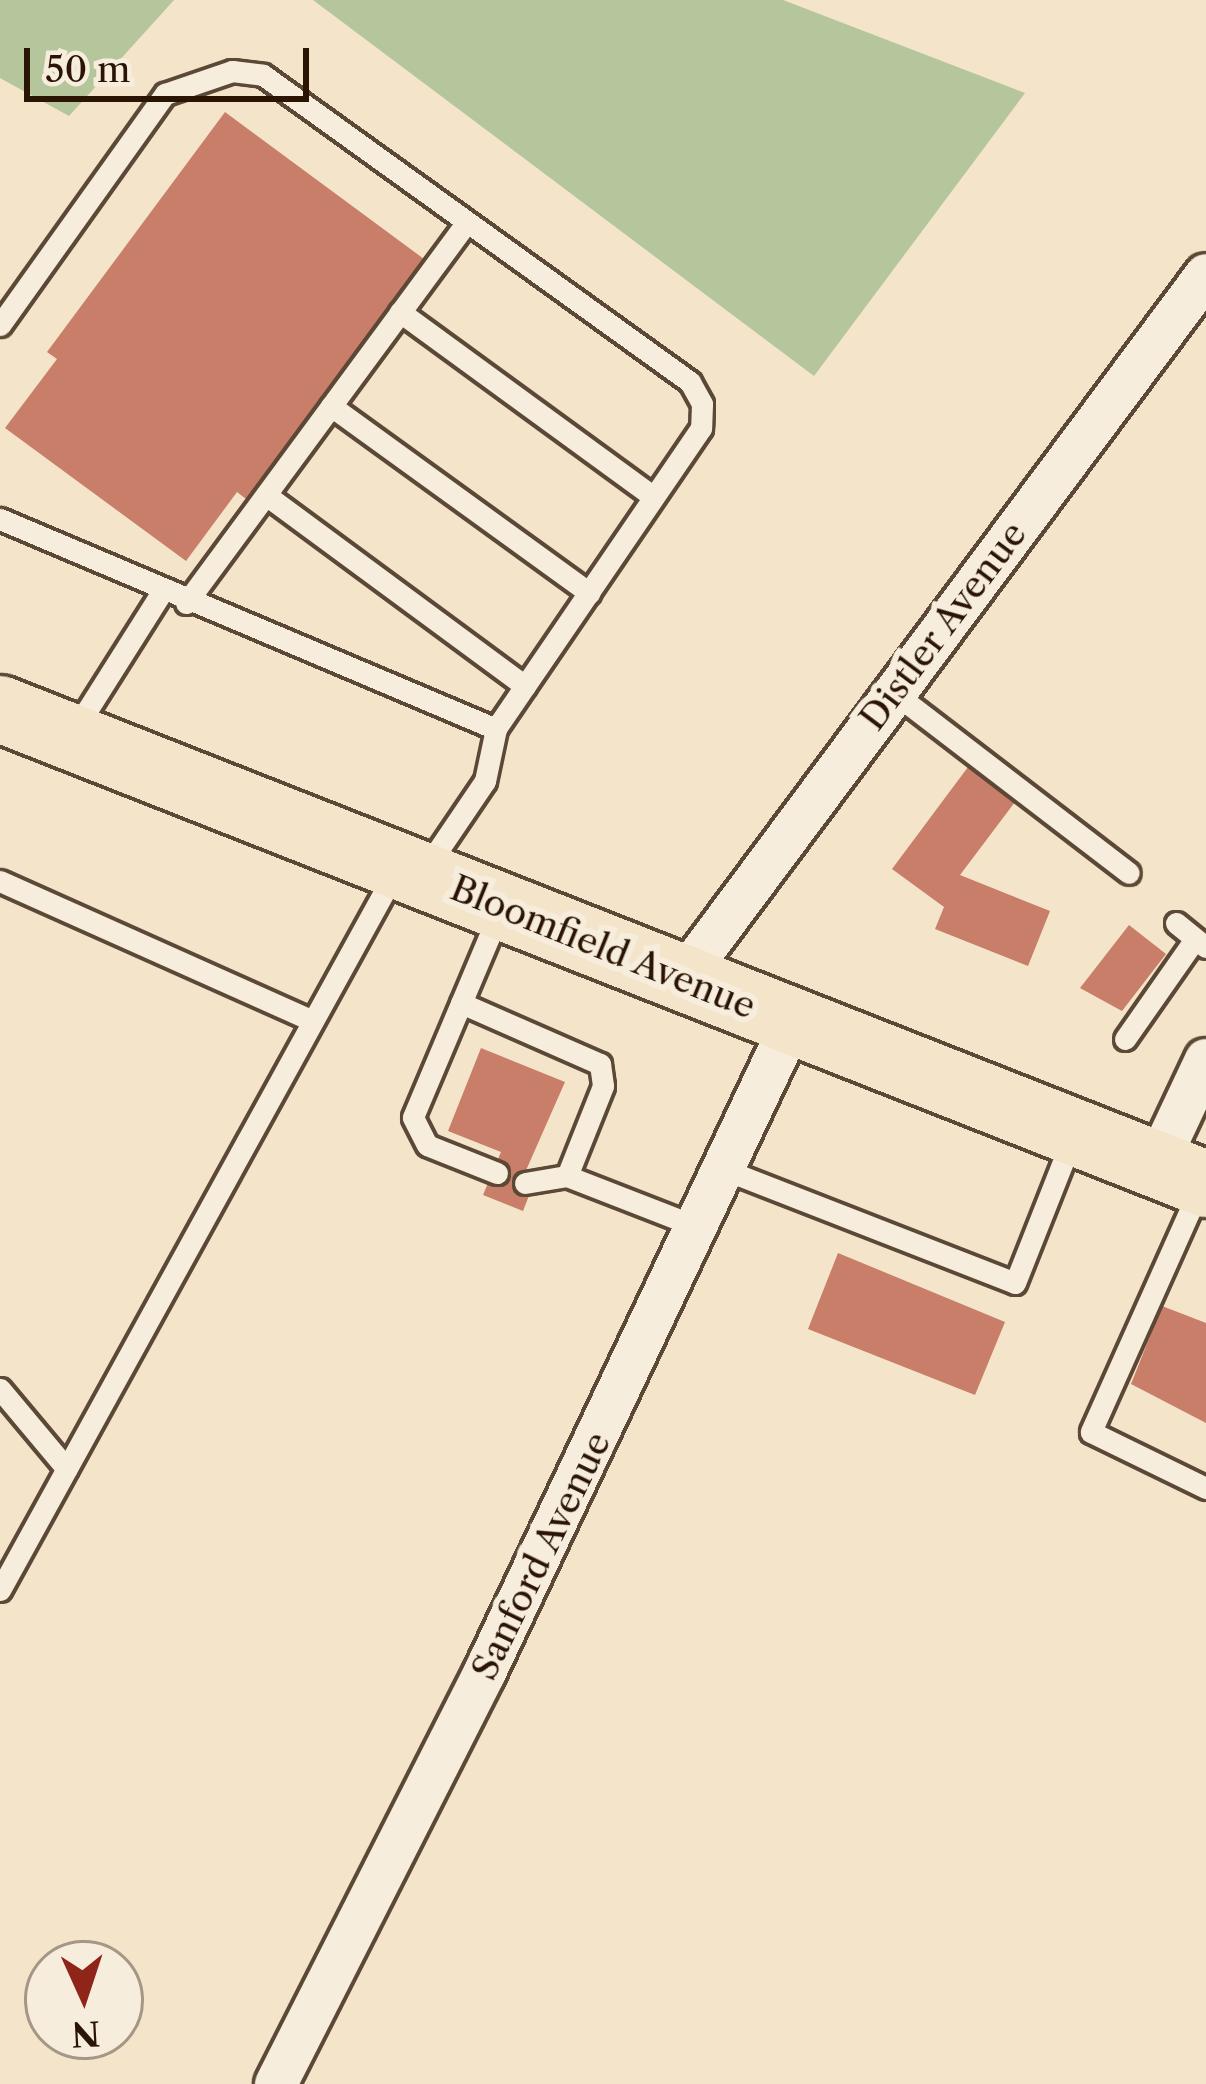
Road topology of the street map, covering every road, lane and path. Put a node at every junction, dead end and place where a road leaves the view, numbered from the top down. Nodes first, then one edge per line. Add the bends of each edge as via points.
1 (467, 221) junction
2 (1206, 275) edge
3 (400, 312) junction
4 (0, 325) edge
5 (332, 406) junction
6 (266, 495) junction
7 (652, 496) junction
8 (0, 519) edge
9 (162, 592) junction
10 (589, 593) junction
11 (186, 603) junction
12 (525, 686) junction
13 (893, 692) junction
14 (0, 709) edge
15 (496, 729) junction
16 (70, 736) junction
17 (410, 870) junction
18 (1129, 873) dead end
19 (0, 881) edge
20 (502, 907) junction
21 (1176, 923) dead end
22 (1200, 943) edge
23 (683, 978) junction
24 (461, 1003) junction
25 (310, 1021) junction
26 (793, 1021) junction
27 (1125, 1039) dead end
28 (1206, 1060) edge
29 (1074, 1132) junction
30 (723, 1168) junction
31 (497, 1173) dead end
32 (567, 1175) junction
33 (1188, 1177) edge
34 (525, 1184) dead end
35 (698, 1227) junction
36 (0, 1389) edge
37 (67, 1469) junction
38 (1206, 1488) edge
39 (0, 1590) edge
40 (276, 2084) edge

1 - 3 lane
1 - 4 lane via 263,75 187,80 166,94
1 - 7 lane via 690,382 701,428
2 - 13 street, Distler Avenue
3 - 5 lane
3 - 7 lane
5 - 6 lane
5 - 10 lane
6 - 11 lane
6 - 12 lane
7 - 10 lane
8 - 9 lane
9 - 11 lane
9 - 16 lane
10 - 12 lane
11 - 15 lane
12 - 15 lane
13 - 18 lane
13 - 23 street, Distler Avenue
14 - 16 main road, Bloomfield Avenue
15 - 17 lane via 485,781
16 - 17 main road, Bloomfield Avenue
17 - 20 main road, Bloomfield Avenue
17 - 25 lane
19 - 25 lane
20 - 23 main road, Bloomfield Avenue
20 - 24 lane
21 - 22 lane
22 - 27 lane
23 - 26 main road, Bloomfield Avenue
24 - 31 lane via 412,1117 427,1145
24 - 32 lane via 600,1064 603,1086
25 - 37 lane
26 - 29 main road, Bloomfield Avenue
26 - 30 street, Sanford Avenue
28 - 33 street
29 - 30 lane via 1015,1283
29 - 33 main road, Bloomfield Avenue
30 - 35 street, Sanford Avenue
32 - 34 lane
32 - 35 lane
33 - 38 lane via 1091,1432
35 - 40 street, Sanford Avenue
36 - 37 lane
37 - 39 lane

